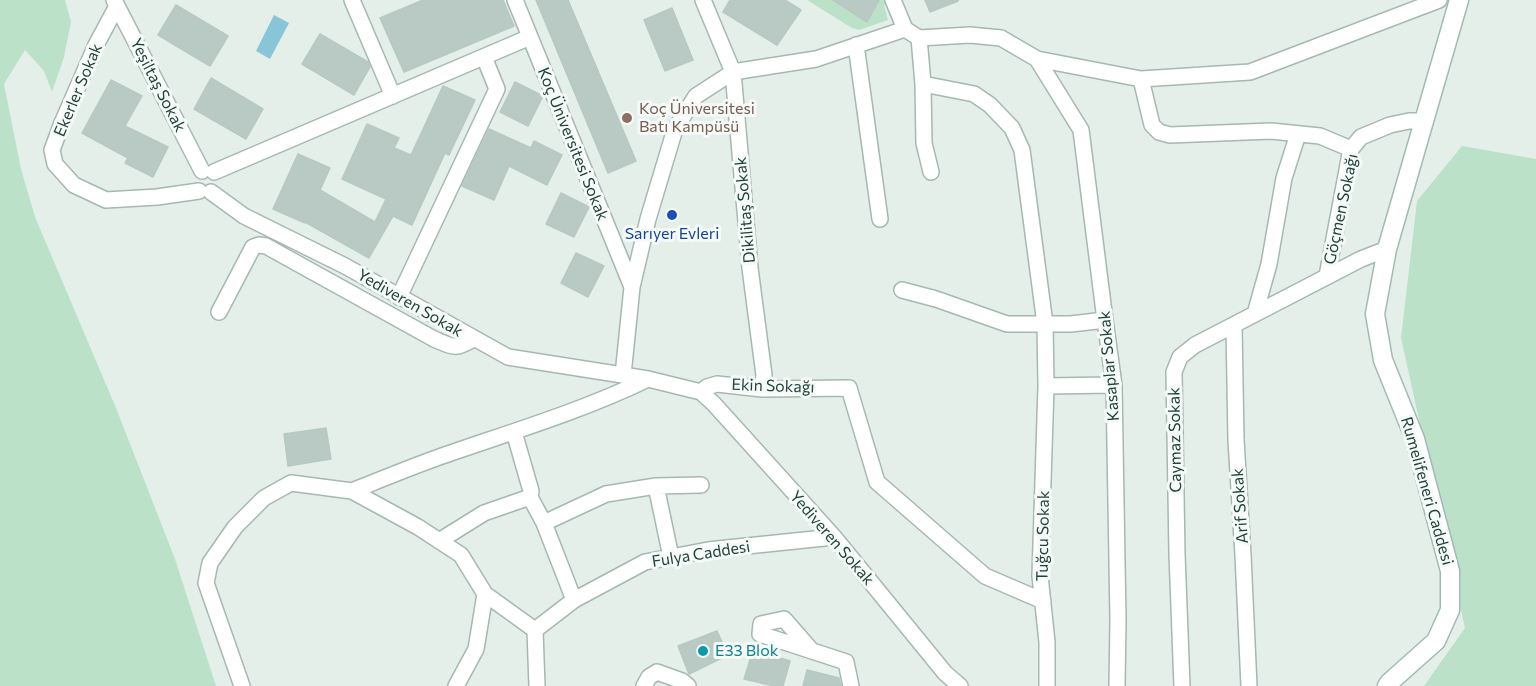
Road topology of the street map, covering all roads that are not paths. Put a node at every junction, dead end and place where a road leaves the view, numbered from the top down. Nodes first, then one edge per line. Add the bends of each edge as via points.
1 (352, 0) edge
2 (515, 0) edge
3 (702, 0) edge
4 (892, 0) edge
5 (1439, 0) edge
6 (1459, 0) edge
7 (116, 3) edge
8 (905, 29) junction
9 (530, 38) junction
10 (919, 38) junction
11 (856, 45) junction
12 (484, 57) junction
13 (1037, 59) junction
14 (733, 72) junction
15 (1141, 79) junction
16 (923, 84) junction
17 (393, 96) junction
18 (1423, 121) junction
19 (1298, 134) junction
20 (1352, 149) junction
21 (208, 172) junction
22 (931, 172) dead end
23 (205, 191) junction
24 (880, 219) dead end
25 (1387, 249) junction
26 (1327, 276) junction
27 (632, 287) junction
28 (902, 290) dead end
29 (399, 297) junction
30 (219, 312) dead end
31 (1255, 314) junction
32 (1106, 320) junction
33 (1045, 324) junction
34 (1233, 326) junction
35 (473, 339) junction
36 (623, 375) junction
37 (648, 379) junction
38 (1114, 385) junction
39 (1046, 386) junction
40 (762, 390) junction
41 (701, 392) junction
42 (514, 432) junction
43 (656, 486) junction
44 (701, 486) dead end
45 (352, 491) junction
46 (530, 497) junction
47 (544, 523) junction
48 (834, 537) junction
49 (440, 541) junction
50 (671, 558) junction
51 (485, 594) junction
52 (574, 600) junction
53 (1043, 601) junction
54 (535, 630) junction
55 (812, 651) dead end
56 (242, 686) edge
57 (456, 686) edge
58 (537, 686) edge
59 (644, 686) edge
60 (688, 686) edge
61 (851, 686) edge
62 (960, 686) edge
63 (1047, 686) edge
64 (1117, 686) edge
65 (1182, 686) edge
66 (1249, 686) edge
67 (1387, 686) edge

1 - 17 street
2 - 9 street, Koç Üniversitesi Sokak
3 - 14 street, Dikilitaş Sokak
4 - 8 street
5 - 15 street via 1250,72
6 - 18 street, Rumelifeneri Caddesi
7 - 21 street, Yeşiltaş Sokak
7 - 23 street, Ekerler Sokak via 62,123 52,150 55,164 74,185 106,200
8 - 10 street
8 - 11 street
9 - 12 street
9 - 27 street, Koç Üniversitesi Sokak
10 - 13 street via 1001,38
10 - 16 street
11 - 14 street via 816,59
11 - 24 street
12 - 17 street
12 - 29 street via 496,89
13 - 15 street
13 - 32 street, Kasaplar Sokak via 1081,130
14 - 27 street via 696,96 675,129
14 - 40 street, Dikilitaş Sokak via 750,268 764,375
15 - 19 street via 1152,125 1159,132
16 - 22 street via 924,143
16 - 33 street, Tuğcu Sokak via 974,94 1012,128 1022,150
17 - 21 street
18 - 20 street, Göçmen Sokağı via 1390,125 1361,136
18 - 25 street, Rumelifeneri Caddesi
19 - 20 street via 1320,136
19 - 31 street via 1284,178 1269,264
20 - 26 street, Göçmen Sokağı
21 - 23 street via 217,176 218,182 215,189
23 - 29 street, Yediveren Sokak via 244,216
25 - 26 street, Caymaz Sokak
25 - 67 street, Rumelifeneri Caddesi via 1375,314 1383,360 1415,439 1450,571 1450,610 1436,641
26 - 31 street, Caymaz Sokak
27 - 36 street
28 - 33 street via 1007,324
29 - 35 street, Yediveren Sokak
30 - 35 street via 253,247 259,245 434,339 460,347
31 - 34 street, Caymaz Sokak
32 - 33 street
32 - 38 street, Kasaplar Sokak
33 - 39 street, Tuğcu Sokak
34 - 65 street, Caymaz Sokak via 1195,345 1180,357 1174,372
34 - 66 street, Arif Sokak
35 - 36 street, Yediveren Sokak via 508,357
36 - 37 street, Yediveren Sokak
37 - 41 street, Yediveren Sokak
37 - 42 street
38 - 39 street
38 - 64 street, Kasaplar Sokak
39 - 53 street, Tuğcu Sokak via 1040,576
40 - 41 street, Ekin Sokağı via 717,384
40 - 53 street, Ekin Sokağı via 849,388 877,482 985,576
41 - 48 street, Yediveren Sokak
42 - 45 street
42 - 46 street
43 - 44 street
43 - 47 street via 606,494
43 - 50 street
45 - 49 street
45 - 56 street via 291,483 264,498 235,527 210,563 206,583
46 - 47 street
46 - 49 street via 484,513
47 - 52 street
48 - 50 street, Fulya Caddesi via 708,550
48 - 62 street, Yediveren Sokak via 945,673
49 - 51 street via 461,555
50 - 52 street, Fulya Caddesi via 645,562
51 - 54 street
51 - 57 street via 476,649
52 - 54 street, Fulya Caddesi
53 - 63 street, Tuğcu Sokak
54 - 58 street
55 - 61 street via 846,662
59 - 60 street via 648,677 657,672

